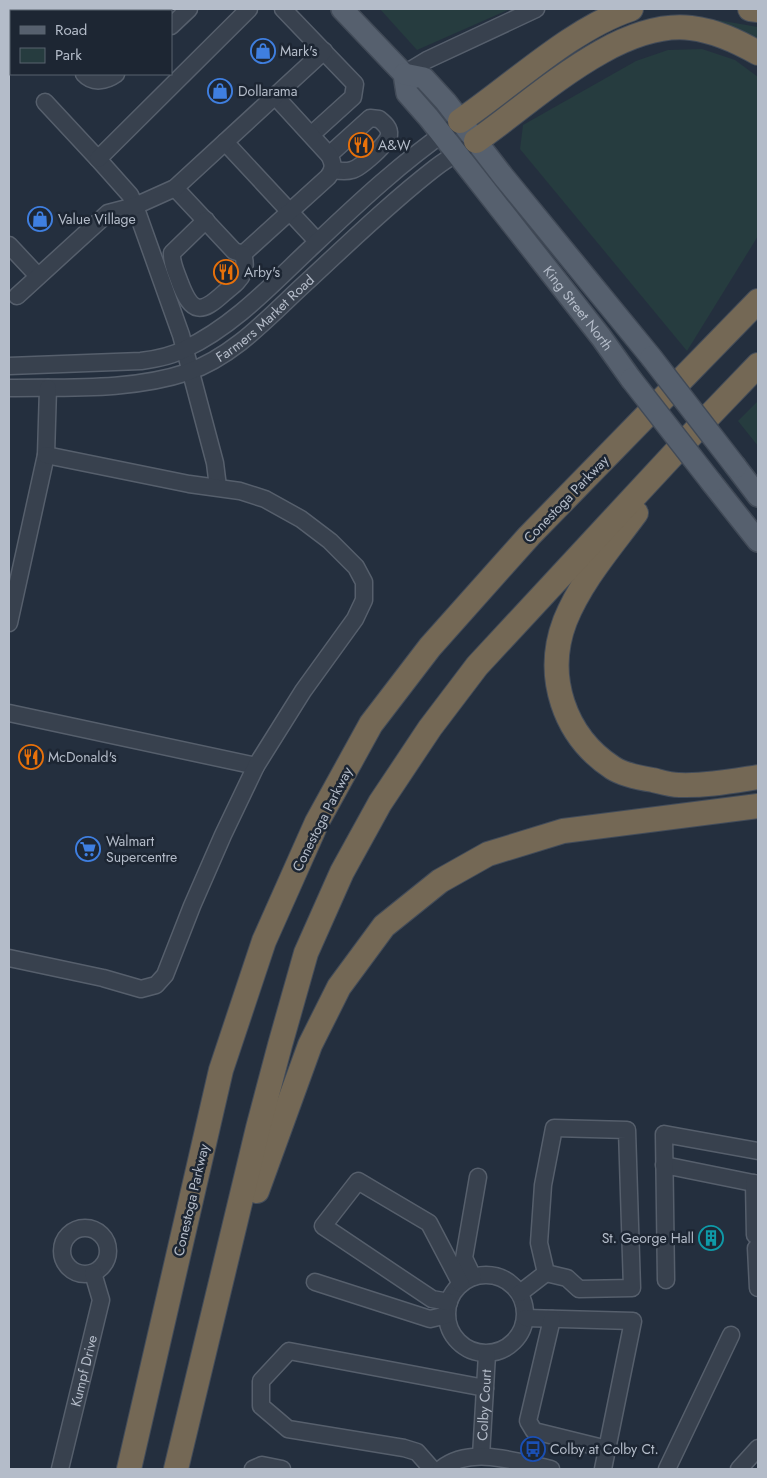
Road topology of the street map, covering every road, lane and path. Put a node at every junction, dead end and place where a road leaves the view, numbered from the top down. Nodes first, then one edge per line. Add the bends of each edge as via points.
1 (189, 9) edge
2 (249, 9) edge
3 (284, 9) edge
4 (536, 9) edge
5 (631, 9) edge
6 (750, 9) edge
7 (758, 10) edge
8 (349, 11) edge
9 (509, 15) edge
10 (172, 25) edge
11 (324, 51) junction
12 (758, 53) edge
13 (404, 74) junction
14 (85, 75) edge
15 (115, 75) edge
16 (275, 96) junction
17 (45, 102) dead end
18 (460, 121) junction
19 (441, 134) junction
20 (311, 135) junction
21 (476, 141) junction
22 (225, 142) junction
23 (456, 154) junction
24 (98, 159) junction
25 (175, 188) junction
26 (135, 206) junction
27 (290, 212) junction
28 (206, 220) junction
29 (317, 242) junction
30 (9, 245) edge
31 (243, 254) junction
32 (38, 276) junction
33 (758, 281) edge
34 (17, 296) dead end
35 (758, 301) edge
36 (184, 350) junction
37 (758, 365) edge
38 (9, 366) edge
39 (693, 368) junction
40 (190, 371) junction
41 (9, 388) edge
42 (48, 388) junction
43 (709, 416) junction
44 (46, 455) junction
45 (218, 487) junction
46 (758, 496) edge
47 (758, 541) edge
48 (15, 568) edge
49 (9, 623) edge
50 (9, 713) edge
51 (256, 766) junction
52 (758, 777) edge
53 (758, 806) edge
54 (9, 958) edge
55 (758, 1151) edge
56 (664, 1165) junction
57 (478, 1177) dead end
58 (756, 1183) edge
59 (93, 1273) dead end
60 (546, 1273) junction
61 (666, 1280) dead end
62 (467, 1281) junction
63 (315, 1282) dead end
64 (758, 1288) edge
65 (520, 1293) junction
66 (448, 1308) junction
67 (215, 1310) junction
68 (526, 1318) junction
69 (552, 1319) junction
70 (732, 1335) dead end
71 (487, 1354) junction
72 (485, 1388) junction
73 (758, 1448) edge
74 (607, 1449) junction
75 (481, 1456) junction
76 (60, 1469) edge
77 (129, 1469) edge
78 (176, 1469) edge
79 (253, 1469) edge
80 (282, 1469) edge
81 (432, 1469) edge
82 (441, 1469) edge
83 (551, 1469) edge
84 (603, 1469) edge
85 (667, 1469) edge
86 (739, 1469) edge

1 - 10 street
2 - 24 street
3 - 11 street
4 - 9 street
5 - 18 highway via 583,32
6 - 7 highway
8 - 13 main road, King Street North
9 - 13 street
11 - 16 street
11 - 20 street via 355,84 353,97
12 - 21 highway via 714,32 670,28 644,33 608,47
13 - 18 main road, King Street North via 424,78
13 - 19 main road, King Street North via 407,93
14 - 15 street via 99,81
16 - 20 street
16 - 22 street
17 - 24 street
18 - 19 street, Farmers Market Road
18 - 21 main road, King Street North
19 - 23 main road, King Street North
19 - 29 street, Farmers Market Road
20 - 27 street via 331,162 314,189
21 - 23 street, Farmers Market Road
21 - 46 main road, King Street North, bridge via 651,357
22 - 25 street
22 - 27 street
23 - 40 street, Farmers Market Road via 404,193 254,331 220,357
23 - 47 main road, King Street North, bridge
24 - 26 street
25 - 26 street
25 - 28 street
26 - 32 street via 108,213
26 - 36 street
27 - 29 street
27 - 31 street
28 - 31 street via 234,251
28 - 31 street via 172,253 185,297 191,304 199,308 211,305 240,278 245,267
29 - 36 street, Farmers Market Road via 241,313
30 - 32 street
32 - 34 street
33 - 39 highway
35 - 39 highway, Conestoga Parkway
36 - 38 street, Farmers Market Road via 142,361
36 - 40 street
37 - 43 highway
39 - 77 highway, Conestoga Parkway via 529,536 430,647 371,724 317,822 264,941 220,1070
40 - 42 street, Farmers Market Road via 126,385
40 - 45 street via 215,463
41 - 42 street, Farmers Market Road
42 - 44 street
43 - 52 highway via 582,587 565,621 557,650 559,693 576,732 614,769 677,786
43 - 67 highway via 477,666 430,728 380,803 347,863 304,962 258,1128
44 - 45 street
44 - 48 street
45 - 51 street via 265,499 301,519 330,541 356,567 364,582 364,600 356,619 298,697
48 - 49 street
50 - 51 street
51 - 54 street via 192,906 165,975 156,985 141,989
53 - 67 highway via 563,831 488,854 440,881 384,926 339,988 310,1045 265,1167 228,1283
55 - 56 street via 664,1134
56 - 58 street
56 - 61 street
57 - 62 street via 464,1258
58 - 64 street
59 - 76 street, Kumpf Drive via 101,1300
60 - 60 street via 539,1243 543,1184 554,1128 627,1130 632,1288 579,1290 567,1278
60 - 65 street
62 - 65 street via 486,1275 504,1279
62 - 66 street
62 - 66 street via 429,1222 358,1181 323,1226
63 - 66 street via 430,1319
65 - 68 street
66 - 71 street, Colby Court via 450,1330 458,1341 467,1349
67 - 78 highway
68 - 69 street
68 - 71 street, Colby Court via 514,1342 501,1351
69 - 74 street via 528,1421 534,1431
69 - 74 street via 633,1321
70 - 85 street
71 - 72 street, Colby Court
72 - 75 street, Colby Court
72 - 81 street via 289,1351 262,1381 261,1406 288,1429 404,1448 417,1452
73 - 86 street
74 - 84 street
75 - 82 street via 461,1458
75 - 83 street
79 - 80 street via 262,1465

